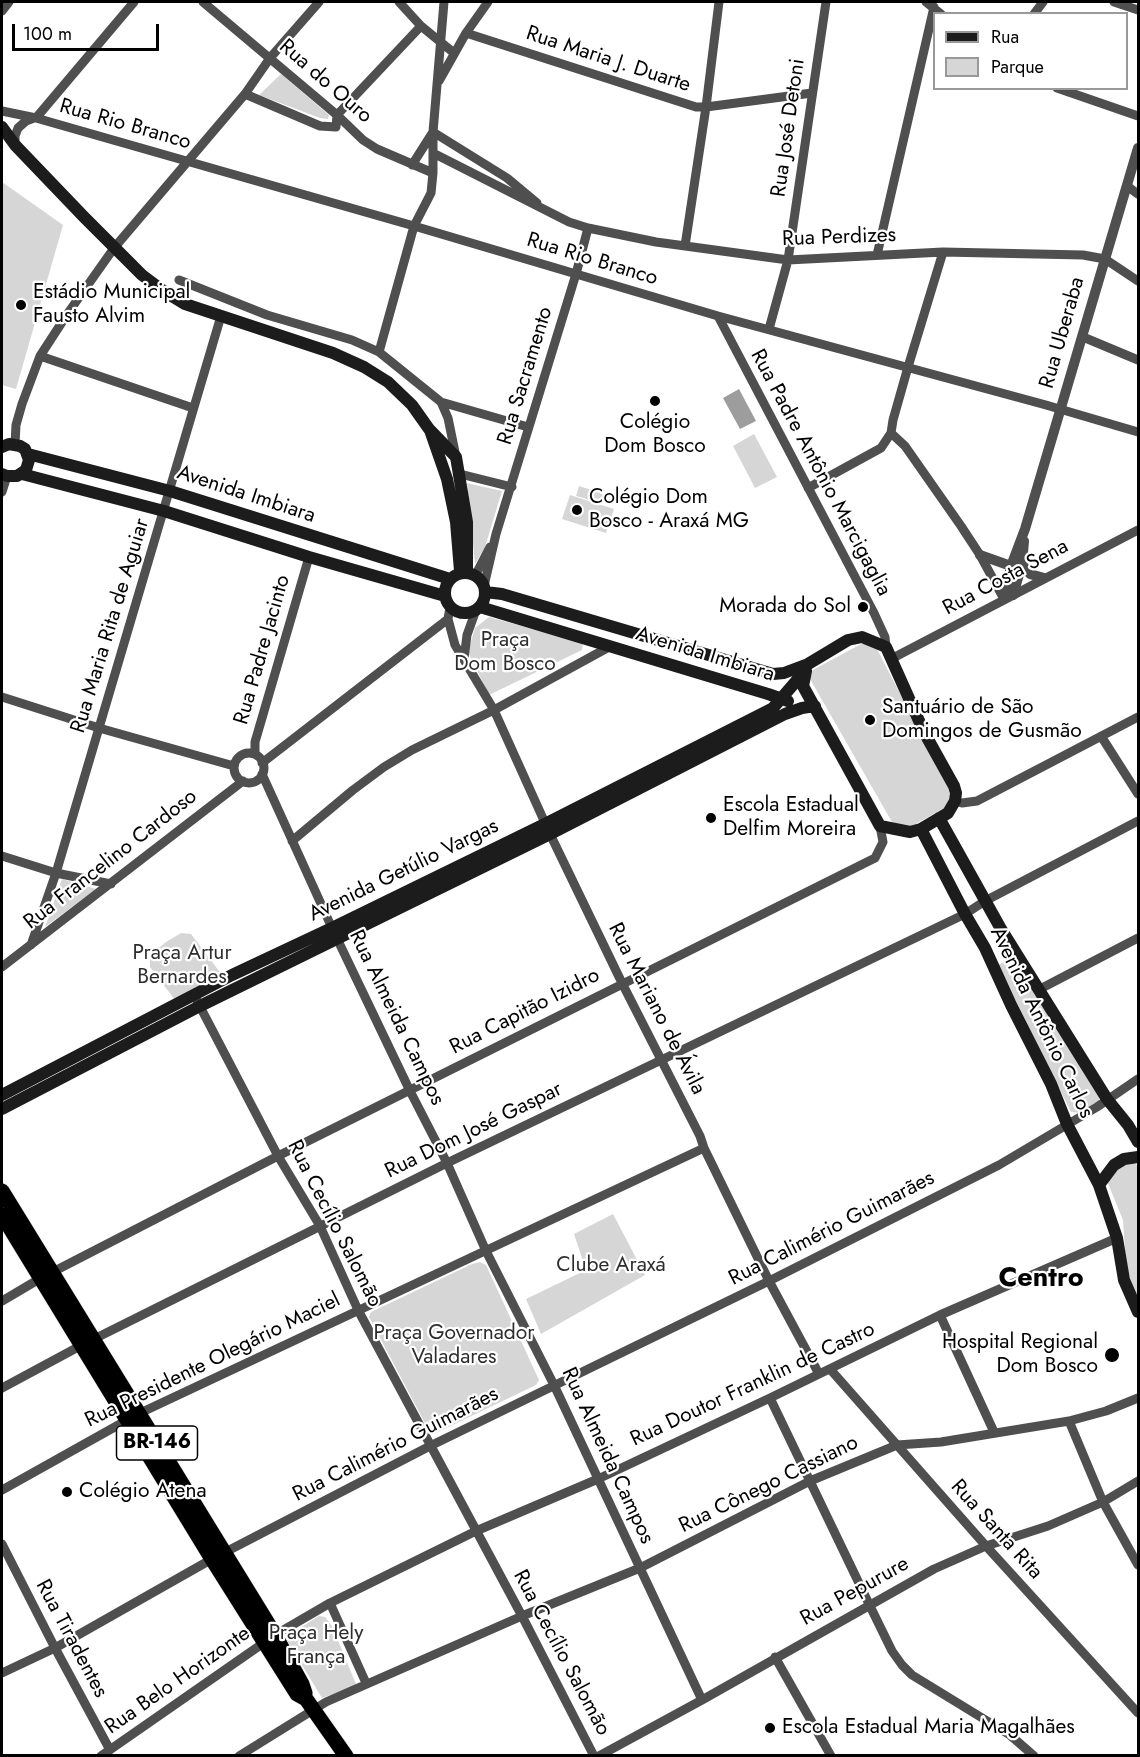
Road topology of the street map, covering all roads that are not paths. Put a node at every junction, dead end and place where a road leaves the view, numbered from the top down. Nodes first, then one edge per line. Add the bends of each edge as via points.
1 (9, 2) edge
2 (134, 2) edge
3 (203, 2) edge
4 (319, 2) edge
5 (399, 2) edge
6 (444, 2) edge
7 (488, 2) edge
8 (720, 2) edge
9 (826, 2) edge
10 (1114, 2) edge
11 (933, 7) edge
12 (2, 10) edge
13 (1138, 10) edge
14 (421, 26) junction
15 (466, 33) junction
16 (440, 41) junction
17 (930, 47) edge
18 (454, 53) junction
19 (270, 58) junction
20 (436, 86) junction
21 (1063, 90) edge
22 (812, 93) junction
23 (245, 94) junction
24 (706, 107) junction
25 (2, 111) edge
26 (337, 115) junction
27 (1138, 116) edge
28 (36, 118) junction
29 (2, 127) edge
30 (433, 132) junction
31 (15, 145) junction
32 (1138, 148) edge
33 (433, 153) junction
34 (186, 162) junction
35 (412, 165) junction
36 (433, 174) junction
37 (1126, 186) junction
38 (1138, 194) edge
39 (541, 207) junction
40 (414, 226) junction
41 (588, 228) junction
42 (685, 246) junction
43 (114, 248) junction
44 (943, 252) junction
45 (877, 255) junction
46 (1105, 259) junction
47 (788, 260) junction
48 (576, 274) junction
49 (179, 280) dead end
50 (1138, 281) edge
51 (221, 316) junction
52 (718, 316) junction
53 (769, 329) junction
54 (1083, 337) junction
55 (379, 352) junction
56 (40, 356) junction
57 (1138, 360) edge
58 (908, 367) junction
59 (441, 402) junction
60 (193, 408) junction
61 (1061, 409) junction
62 (528, 427) junction
63 (429, 429) junction
64 (1138, 432) edge
65 (891, 433) junction
66 (5, 445) edge
67 (28, 454) junction
68 (456, 457) junction
69 (22, 474) junction
70 (460, 474) junction
71 (4, 475) edge
72 (512, 487) junction
73 (808, 488) junction
74 (170, 491) junction
75 (2, 492) edge
76 (164, 510) junction
77 (461, 522) junction
78 (1025, 529) junction
79 (1138, 530) edge
80 (496, 534) junction
81 (980, 555) junction
82 (309, 557) junction
83 (1022, 564) junction
84 (1011, 566) junction
85 (463, 575) junction
86 (1044, 578) junction
87 (484, 589) junction
88 (1008, 597) junction
89 (447, 608) junction
90 (478, 608) junction
91 (609, 647) junction
92 (889, 653) junction
93 (716, 657) junction
94 (464, 659) junction
95 (808, 664) junction
96 (709, 677) junction
97 (2, 697) edge
98 (782, 699) junction
99 (809, 707) junction
100 (494, 710) junction
101 (1138, 717) edge
102 (99, 728) junction
103 (1101, 736) junction
104 (255, 754) junction
105 (262, 763) junction
106 (234, 766) junction
107 (262, 774) junction
108 (243, 781) junction
109 (1138, 794) edge
110 (954, 801) junction
111 (939, 818) junction
112 (1138, 821) edge
113 (880, 826) junction
114 (548, 829) junction
115 (921, 829) junction
116 (292, 841) junction
117 (2, 856) edge
118 (56, 873) junction
119 (111, 884) junction
120 (985, 901) junction
121 (965, 914) junction
122 (335, 933) junction
123 (1138, 938) edge
124 (31, 945) junction
125 (2, 967) edge
126 (622, 983) junction
127 (1040, 989) junction
128 (197, 1000) junction
129 (662, 1060) junction
130 (1138, 1079) edge
131 (410, 1091) junction
132 (2, 1095) edge
133 (1107, 1099) junction
134 (2, 1109) edge
135 (1067, 1124) junction
136 (1138, 1142) edge
137 (704, 1148) junction
138 (278, 1156) junction
139 (1138, 1157) edge
140 (447, 1163) junction
141 (1099, 1185) junction
142 (2, 1191) edge
143 (2, 1215) edge
144 (320, 1226) junction
145 (1117, 1238) junction
146 (486, 1251) junction
147 (46, 1276) junction
148 (770, 1281) junction
149 (2, 1301) edge
150 (358, 1311) junction
151 (1138, 1312) edge
152 (940, 1315) junction
153 (87, 1343) junction
154 (830, 1369) junction
155 (819, 1374) junction
156 (554, 1385) junction
157 (2, 1388) edge
158 (770, 1398) junction
159 (1138, 1398) edge
160 (133, 1417) junction
161 (1069, 1420) junction
162 (994, 1432) junction
163 (897, 1445) junction
164 (430, 1446) junction
165 (598, 1479) junction
166 (810, 1481) junction
167 (1138, 1481) edge
168 (2, 1490) edge
169 (1103, 1502) junction
170 (476, 1531) junction
171 (2, 1544) edge
172 (986, 1546) junction
173 (218, 1556) junction
174 (1138, 1565) edge
175 (640, 1568) junction
176 (330, 1603) junction
177 (869, 1604) junction
178 (522, 1616) junction
179 (270, 1639) junction
180 (55, 1648) junction
181 (775, 1657) junction
182 (2, 1673) edge
183 (366, 1683) junction
184 (702, 1700) junction
185 (308, 1707) junction
186 (1138, 1713) edge
187 (106, 1753) edge
188 (239, 1755) edge
189 (346, 1755) edge
190 (594, 1755) edge
191 (599, 1755) edge
192 (831, 1755) edge
193 (1034, 1755) edge

1 - 12 street
2 - 28 street
3 - 19 street, Rua do Ouro
4 - 19 street
5 - 14 street
6 - 16 street
7 - 15 street
8 - 24 street
9 - 22 street, Rua José Detoni
10 - 13 street
11 - 17 street
14 - 16 street
14 - 26 street
15 - 18 street
15 - 24 street, Rua Maria J. Duarte
16 - 18 street
16 - 20 street
17 - 45 street
18 - 20 street
19 - 23 street
19 - 26 street, Rua do Ouro
20 - 30 street
21 - 27 street
22 - 24 street, Rua Maria J. Duarte
22 - 47 street, Rua José Detoni
23 - 26 street via 320,126 336,127
23 - 34 street
24 - 42 street
25 - 28 street, Rua Rio Branco
26 - 35 street, Rua do Ouro via 363,140
28 - 31 street via 26,120 18,128
28 - 34 street, Rua Rio Branco
29 - 31 main road
30 - 33 street
30 - 35 street
30 - 39 street via 507,178
31 - 43 main road
32 - 37 street, Rua Uberaba
33 - 36 street
33 - 39 street
34 - 40 street, Rua Rio Branco
34 - 43 street
35 - 36 street, Rua do Ouro
36 - 40 street via 431,194
37 - 38 street
37 - 46 street, Rua Uberaba
39 - 41 street, Rua Perdizes
40 - 48 street, Rua Rio Branco
40 - 55 street
41 - 42 street, Rua Perdizes
41 - 48 street, Rua Sacramento
42 - 47 street, Rua Perdizes
43 - 51 main road via 162,290 185,304
43 - 56 street
44 - 45 street, Rua Perdizes
44 - 46 street, Rua Perdizes via 1083,255
44 - 58 street
45 - 47 street, Rua Perdizes
46 - 50 street, Rua Perdizes
46 - 54 street, Rua Uberaba
47 - 53 street, Rua José Detoni
48 - 52 street, Rua Rio Branco
48 - 62 street, Rua Sacramento
49 - 55 street via 267,315
51 - 60 street, Rua Maria Rita de Aguiar
51 - 63 main road via 364,367 388,382
52 - 53 street, Rua Rio Branco
52 - 73 street, Rua Padre Antônio Marcigaglia
53 - 58 street, Rua Rio Branco
54 - 57 street
54 - 61 street, Rua Uberaba
55 - 59 street
56 - 60 street
56 - 66 street
58 - 61 street, Rua Rio Branco
58 - 65 street
59 - 62 street
59 - 68 street
60 - 74 street, Rua Maria Rita de Aguiar
61 - 64 street, Rua Rio Branco
61 - 78 street, Rua Uberaba
62 - 72 street, Rua Sacramento
63 - 68 main road
63 - 77 main road
65 - 73 street via 881,448
65 - 81 street via 905,446
66 - 67 main road via 25,449
67 - 69 main road via 28,465
67 - 74 main road, Avenida Imbiara
68 - 70 main road
69 - 71 main road
69 - 76 main road, Avenida Imbiara
70 - 72 street
70 - 77 main road
71 - 75 street
72 - 80 street, Rua Sacramento
73 - 92 street, Rua Padre Antônio Marcigaglia via 874,614
74 - 76 street, Rua Maria Rita de Aguiar
74 - 85 main road, Avenida Imbiara
76 - 82 main road, Avenida Imbiara
76 - 102 street, Rua Maria Rita de Aguiar
77 - 85 main road
78 - 83 street, Rua Uberaba
78 - 84 street, Rua Uberaba
79 - 86 street, Rua Costa Sena
80 - 85 street
80 - 87 street
81 - 84 street
81 - 88 street
82 - 89 main road, Avenida Imbiara
82 - 104 street, Rua Padre Jacinto via 255,742
83 - 86 street via 1030,574
83 - 88 street, Rua Uberaba
84 - 88 street, Rua Uberaba
85 - 87 main road
85 - 89 main road via 446,587
86 - 88 street, Rua Costa Sena
87 - 90 main road via 485,597
87 - 93 main road, Avenida Imbiara
88 - 92 street, Rua Costa Sena
89 - 90 main road via 465,614
89 - 94 street, Rua Mariano de Ávila via 455,645
89 - 105 street
90 - 91 main road, Avenida Imbiara
90 - 94 street via 467,635
91 - 96 main road, Avenida Imbiara
91 - 100 street
92 - 95 main road via 862,637 848,640
92 - 110 main road via 924,732 954,786
93 - 95 main road, Avenida Imbiara via 772,674
93 - 96 main road
94 - 100 street, Rua Mariano de Ávila
95 - 98 main road, Avenida Getúlio Vargas
95 - 99 main road via 803,686
96 - 98 main road, Avenida Imbiara
97 - 102 street
98 - 99 main road, Avenida Imbiara
98 - 114 main road, Avenida Getúlio Vargas via 773,708
99 - 113 main road via 825,726
99 - 114 main road, Avenida Getúlio Vargas via 785,714
100 - 114 street, Rua Mariano de Ávila
100 - 116 street via 384,767
101 - 103 street
102 - 106 street
102 - 118 street, Rua Maria Rita de Aguiar
103 - 109 street
103 - 110 street via 977,801
104 - 105 street
104 - 106 street via 241,755
105 - 107 street
106 - 108 street
107 - 108 street via 251,782
107 - 116 street, Rua Almeida Campos
108 - 119 street, Rua Francelino Cardoso
110 - 111 main road via 948,813
111 - 115 main road
111 - 120 main road, Avenida Antônio Carlos
112 - 120 street, Rua Dom José Gaspar
113 - 115 main road via 910,832
113 - 126 street, Rua Capitão Izidro via 883,842 875,858
114 - 122 main road, Avenida Getúlio Vargas
114 - 126 street, Rua Mariano de Ávila
115 - 121 main road, Avenida Antônio Carlos
116 - 122 street, Rua Almeida Campos
117 - 118 street
118 - 119 street
118 - 124 street, Rua Maria Rita de Aguiar
119 - 124 street, Rua Francelino Cardoso
120 - 121 street, Rua Dom José Gaspar
120 - 127 main road, Avenida Antônio Carlos
121 - 129 street, Rua Dom José Gaspar
121 - 135 main road, Avenida Antônio Carlos via 985,948
122 - 128 main road, Avenida Getúlio Vargas
122 - 131 street, Rua Almeida Campos
123 - 127 street
124 - 125 street, Rua Francelino Cardoso
126 - 129 street, Rua Mariano de Ávila
126 - 131 street, Rua Capitão Izidro
127 - 133 main road, Avenida Antônio Carlos
128 - 132 main road, Avenida Getúlio Vargas
128 - 134 main road, Avenida Getúlio Vargas
128 - 138 street, Rua Cecílio Salomão
129 - 137 street, Rua Mariano de Ávila
129 - 140 street, Rua Dom José Gaspar
130 - 133 street, Rua Calimério Guimarães
131 - 138 street, Rua Capitão Izidro
131 - 140 street, Rua Almeida Campos
133 - 135 street, Rua Calimério Guimarães
133 - 136 main road, Avenida Antônio Carlos
135 - 141 main road, Avenida Antônio Carlos
135 - 148 street, Rua Calimério Guimarães via 999,1165
137 - 146 street, Rua Presidente Olegário Maciel
137 - 148 street, Rua Mariano de Ávila
138 - 144 street, Rua Cecílio Salomão
138 - 147 street, Rua Capitão Izidro
139 - 141 main road via 1118,1162
140 - 144 street, Rua Dom José Gaspar
140 - 146 street, Rua Almeida Campos
141 - 145 main road, Avenida Antônio Carlos
142 - 147 highway, BR-146
143 - 147 highway, BR-146
144 - 150 street, Rua Cecílio Salomão
144 - 153 street, Rua Dom José Gaspar
145 - 151 main road, Avenida Antônio Carlos via 1124,1280
145 - 152 street, Rua Doutor Franklin de Castro
146 - 150 street, Rua Presidente Olegário Maciel
146 - 156 street, Rua Almeida Campos
147 - 149 street, Rua Capitão Izidro
147 - 153 highway, BR-146
148 - 155 street, Rua Mariano de Ávila
148 - 156 street, Rua Calimério Guimarães
150 - 160 street, Rua Presidente Olegário Maciel
150 - 164 street, Rua Cecílio Salomão
152 - 154 street, Rua Doutor Franklin de Castro
152 - 162 street
153 - 157 street, Rua Dom José Gaspar
153 - 160 highway, BR-146
154 - 155 street, Rua Doutor Franklin de Castro
154 - 163 street, Rua Santa Rita
155 - 158 street, Rua Doutor Franklin de Castro
156 - 164 street, Rua Calimério Guimarães
156 - 165 street, Rua Almeida Campos
158 - 165 street, Rua Doutor Franklin de Castro
158 - 166 street
159 - 161 street, Rua Cônego Cassiano
160 - 168 street, Rua Presidente Olegário Maciel
160 - 173 highway, BR-146
161 - 162 street, Rua Cônego Cassiano
161 - 169 street
162 - 163 street, Rua Cônego Cassiano
163 - 166 street, Rua Cônego Cassiano
163 - 172 street, Rua Santa Rita
164 - 170 street, Rua Cecílio Salomão
164 - 173 street, Rua Calimério Guimarães
165 - 170 street, Rua Doutor Franklin de Castro
165 - 175 street, Rua Almeida Campos
166 - 175 street, Rua Cônego Cassiano
166 - 177 street
167 - 169 street, Rua Pepurure
169 - 172 street, Rua Pepurure via 1048,1526
169 - 174 street
170 - 176 street, Rua Doutor Franklin de Castro
170 - 178 street, Rua Cecílio Salomão
171 - 180 street, Rua Tiradentes
172 - 177 street, Rua Pepurure
172 - 186 street, Rua Santa Rita
173 - 179 highway, BR-146
173 - 180 street, Rua Calimério Guimarães
175 - 178 street, Rua Cônego Cassiano
175 - 184 street, Rua Almeida Campos
176 - 179 street, Rua Doutor Franklin de Castro
176 - 183 street
177 - 181 street, Rua Pepurure
177 - 193 street via 892,1651 912,1675 1010,1735
178 - 183 street, Rua Cônego Cassiano
178 - 190 street, Rua Cecílio Salomão
179 - 185 highway, BR-146 via 302,1684
179 - 187 street, Rua Belo Horizonte
180 - 182 street, Rua Calimério Guimarães
180 - 187 street, Rua Tiradentes
181 - 184 street, Rua Pepurure
181 - 192 street
183 - 185 street, Rua Cônego Cassiano
184 - 191 street, Rua Pepurure
185 - 188 street, Rua Cônego Cassiano
185 - 189 highway, BR-146

